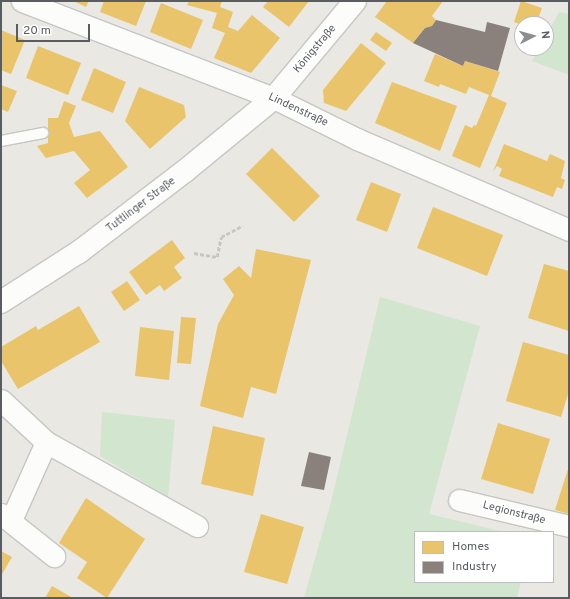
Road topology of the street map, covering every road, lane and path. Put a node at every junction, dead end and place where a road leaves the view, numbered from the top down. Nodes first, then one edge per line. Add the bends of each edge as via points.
1 (22, 1) edge
2 (355, 1) edge
3 (274, 98) junction
4 (44, 133) dead end
5 (1, 141) edge
6 (242, 226) dead end
7 (569, 230) edge
8 (194, 253) dead end
9 (1, 302) edge
10 (1, 400) edge
11 (46, 442) junction
12 (459, 500) dead end
13 (6, 517) edge
14 (198, 526) dead end
15 (569, 526) edge
16 (54, 556) dead end

1 - 3 street, Lindenstraße
2 - 3 street, Königstraße
3 - 7 street, Lindenstraße via 357,139
3 - 9 street, Tuttlinger Straße via 185,171 79,252
4 - 5 lane
6 - 8 path via 221,237 218,257
10 - 11 street
11 - 13 street
11 - 14 street
12 - 15 street, Legionstraße
13 - 16 street

